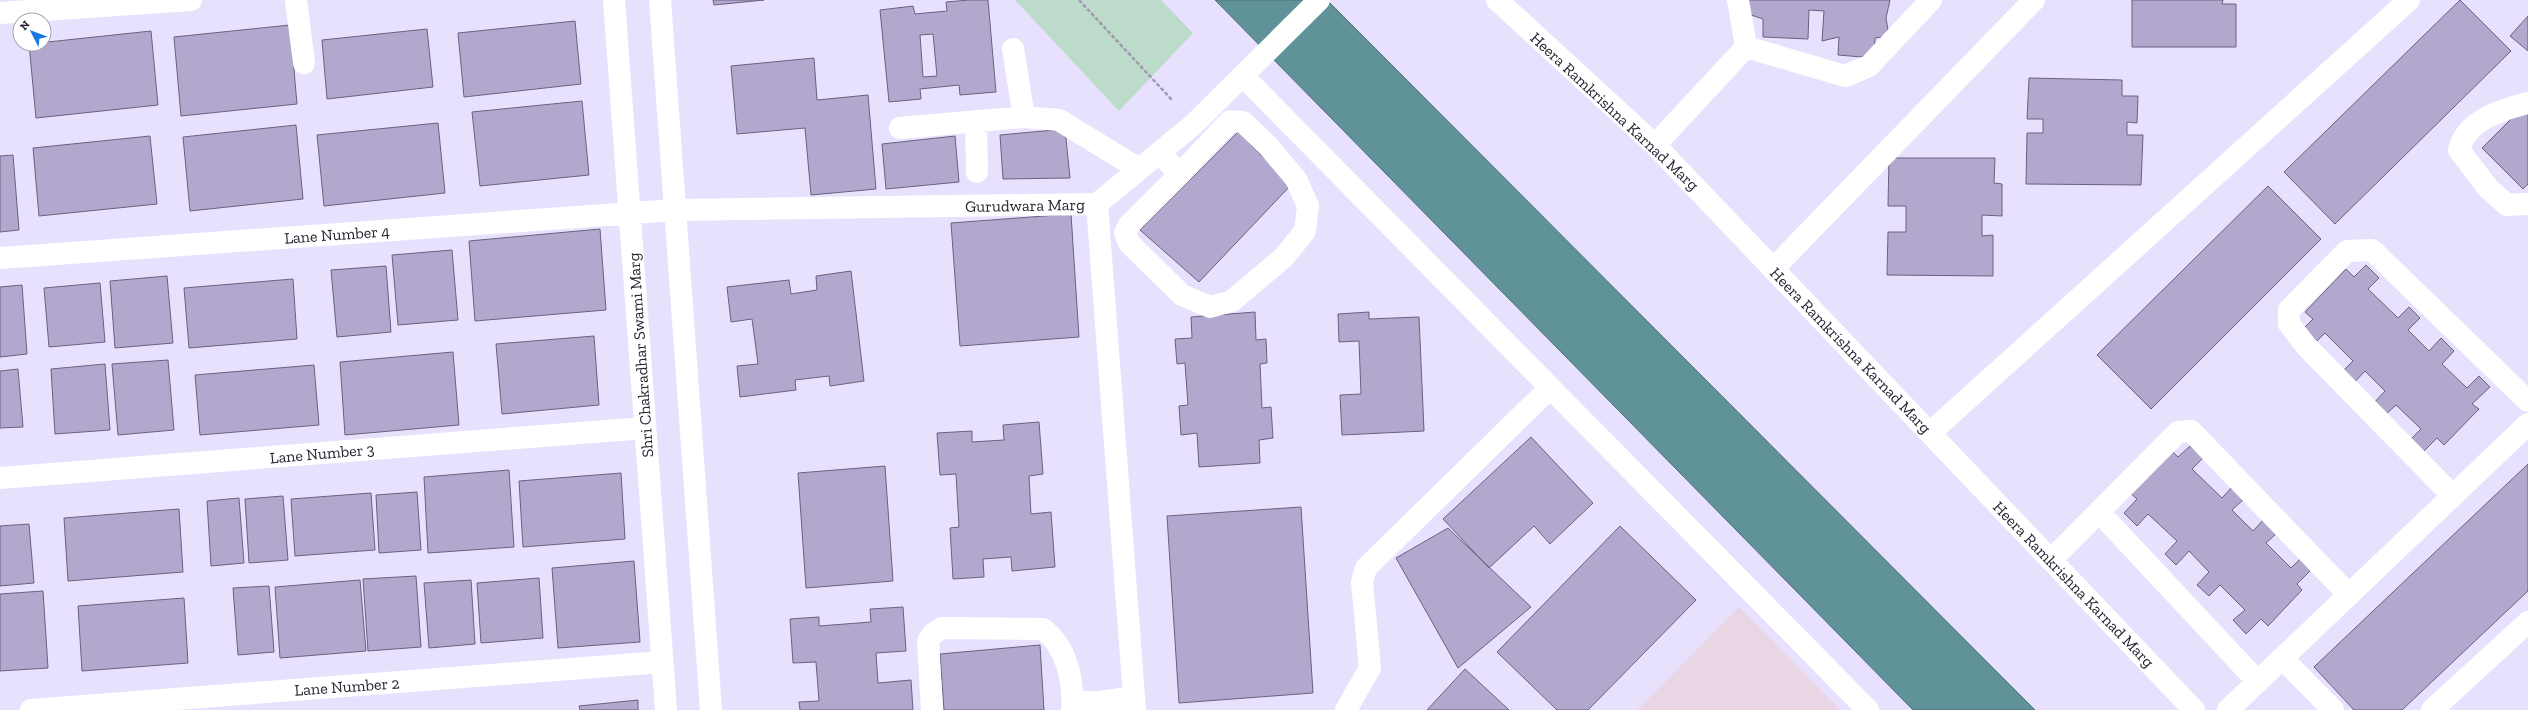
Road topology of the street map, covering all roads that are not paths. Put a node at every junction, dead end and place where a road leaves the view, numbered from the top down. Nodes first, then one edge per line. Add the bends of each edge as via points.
1 (191, 0) edge
2 (296, 0) edge
3 (614, 0) edge
4 (660, 0) edge
5 (1319, 0) edge
6 (1497, 0) edge
7 (1738, 0) edge
8 (1931, 0) edge
9 (2034, 0) edge
10 (2409, 0) edge
11 (0, 13) edge
12 (1746, 47) junction
13 (1013, 49) dead end
14 (304, 63) dead end
15 (1247, 71) junction
16 (2528, 103) edge
17 (1024, 117) junction
18 (976, 121) junction
19 (900, 128) dead end
20 (1655, 145) junction
21 (1159, 153) junction
22 (1139, 169) junction
23 (977, 172) dead end
24 (1180, 174) junction
25 (1097, 204) junction
26 (2528, 204) edge
27 (675, 210) junction
28 (630, 214) junction
29 (0, 258) edge
30 (1774, 269) junction
31 (1550, 388) junction
32 (2528, 401) edge
33 (2528, 424) edge
34 (645, 428) junction
35 (1930, 433) junction
36 (0, 478) edge
37 (2453, 496) junction
38 (2099, 512) junction
39 (2051, 560) junction
40 (2348, 595) junction
41 (2528, 622) edge
42 (2282, 658) junction
43 (662, 662) junction
44 (2258, 682) junction
45 (1135, 704) edge
46 (1072, 706) edge
47 (1352, 708) edge
48 (31, 710) edge
49 (666, 710) edge
50 (711, 710) edge
51 (932, 710) edge
52 (1868, 710) edge
53 (2194, 710) edge
54 (2228, 710) edge
55 (2333, 710) edge
56 (2432, 710) edge

1 - 11 street
2 - 14 street
3 - 28 street, Shri Chakradhar Swami Marg
4 - 27 street
5 - 15 street, Gurudwara Marg
6 - 20 street, Heera Ramkrishna Karnad Marg
7 - 12 street
8 - 12 street via 1870,66 1844,76
9 - 30 street
10 - 35 street
12 - 20 street
13 - 17 street
15 - 21 street, Gurudwara Marg via 1194,124
15 - 31 street
16 - 26 street via 2503,110 2474,125 2461,139 2458,150 2488,188 2507,205
17 - 18 street
17 - 22 street via 1059,120
18 - 19 street
18 - 23 street
20 - 30 street, Heera Ramkrishna Karnad Marg
21 - 22 street, Gurudwara Marg
21 - 24 street
22 - 25 street, Gurudwara Marg
24 - 24 street via 1129,225 1125,233 1129,243 1172,286 1198,302 1210,307 1232,301 1284,257 1305,232 1308,206 1296,179 1243,122 1230,121
25 - 27 street, Gurudwara Marg
25 - 45 street
27 - 28 street, Lane Number 4
27 - 50 street
28 - 29 street, Lane Number 4
28 - 34 street, Shri Chakradhar Swami Marg
30 - 35 street, Heera Ramkrishna Karnad Marg
31 - 47 street via 1366,568 1362,582 1370,668
31 - 52 street
32 - 37 street via 2372,250 2347,251 2289,310 2289,324 2307,347
33 - 37 street
34 - 36 street, Lane Number 3
34 - 43 street, Shri Chakradhar Swami Marg
35 - 39 street, Heera Ramkrishna Karnad Marg
37 - 40 street
38 - 39 street
38 - 40 street via 2178,432 2191,431
38 - 44 street
39 - 53 street, Heera Ramkrishna Karnad Marg
40 - 42 street
41 - 56 street
42 - 44 street
42 - 55 street
43 - 48 street, Lane Number 2
43 - 49 street, Shri Chakradhar Swami Marg
44 - 54 street
45 - 46 street via 1100,702
46 - 51 street via 1066,658 1052,636 1043,630 942,628 933,634 928,642

